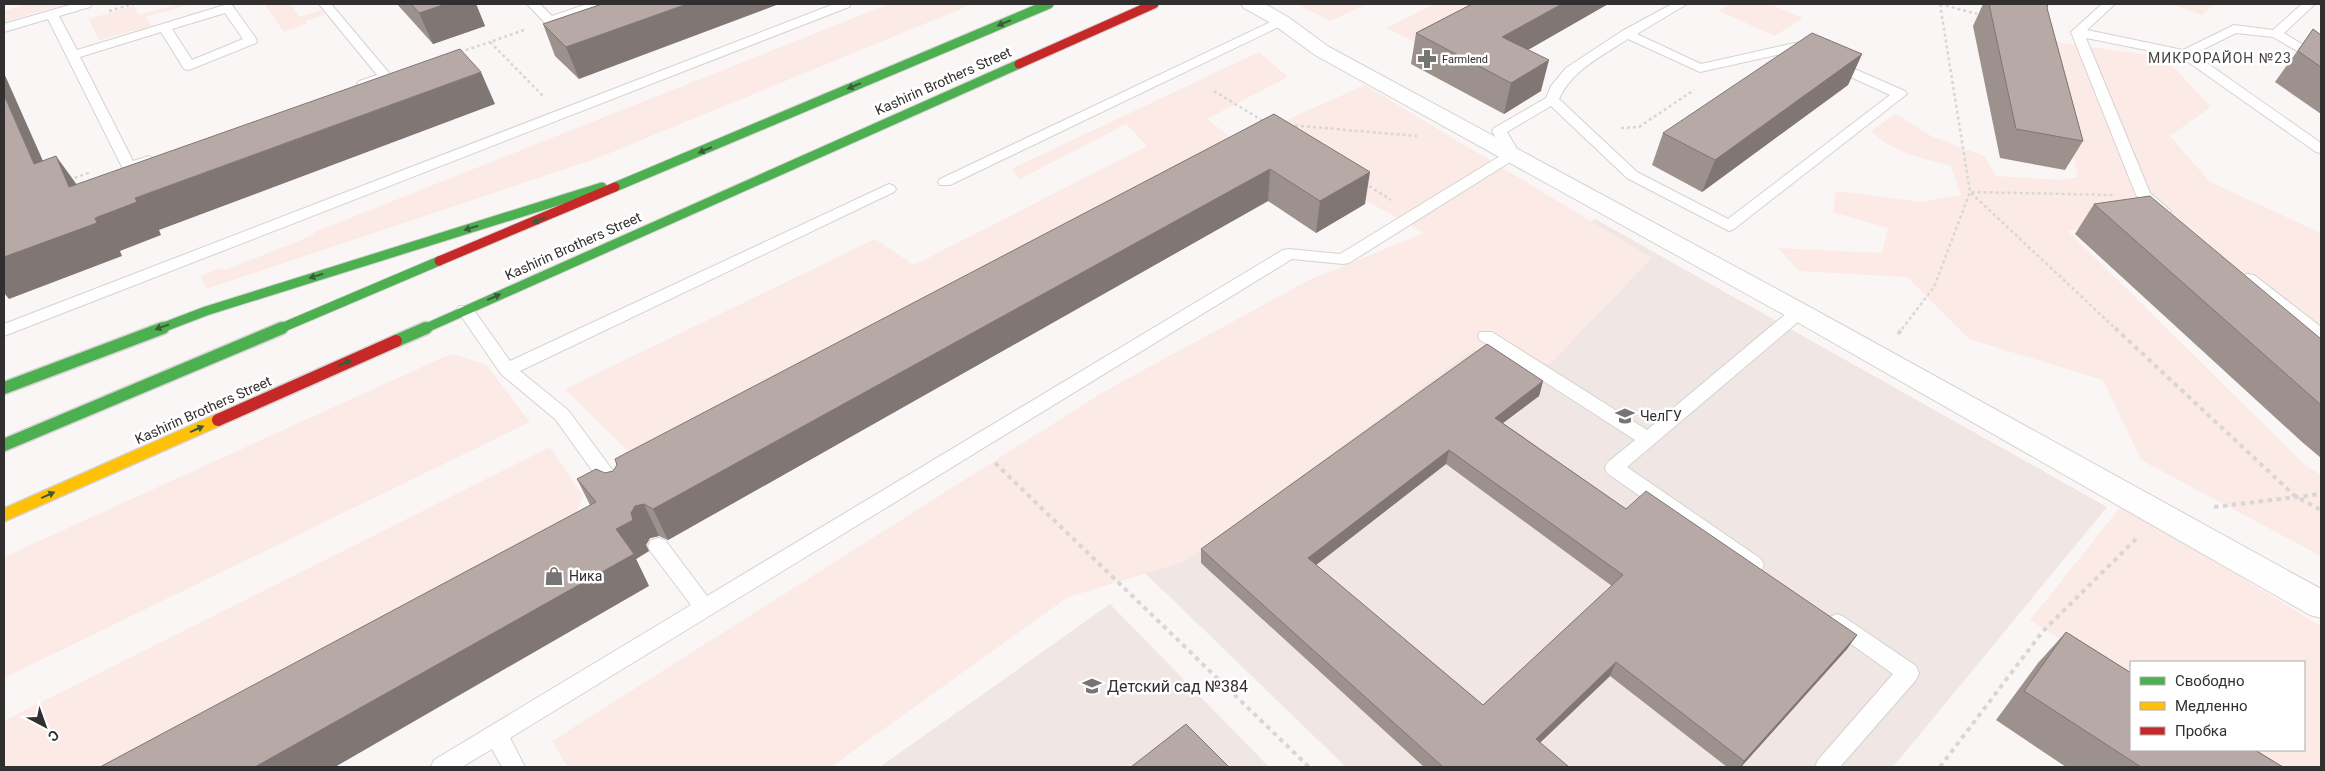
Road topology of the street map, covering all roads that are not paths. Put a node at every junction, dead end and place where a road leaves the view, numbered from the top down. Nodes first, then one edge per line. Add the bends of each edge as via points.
1 (86, 4) edge
2 (326, 4) edge
3 (533, 4) edge
4 (598, 4) edge
5 (845, 4) edge
6 (1049, 4) edge
7 (1154, 4) edge
8 (1251, 4) edge
9 (1681, 4) edge
10 (2109, 4) edge
11 (2309, 4) edge
12 (52, 14) junction
13 (1281, 21) junction
14 (4, 28) edge
15 (166, 28) junction
16 (2078, 32) junction
17 (1627, 34) junction
18 (2276, 34) junction
19 (2186, 54) junction
20 (73, 55) junction
21 (2321, 61) edge
22 (349, 90) edge
23 (1552, 100) junction
24 (2321, 149) edge
25 (165, 154) edge
26 (1513, 154) junction
27 (651, 172) junction
28 (945, 182) dead end
29 (889, 189) dead end
30 (2174, 220) edge
31 (2236, 269) edge
32 (465, 310) junction
33 (1798, 312) junction
34 (4, 330) edge
35 (1486, 336) dead end
36 (2321, 336) edge
37 (507, 370) junction
38 (4, 388) edge
39 (1648, 439) junction
40 (4, 445) edge
41 (621, 496) edge
42 (4, 515) edge
43 (658, 546) edge
44 (1769, 576) edge
45 (2321, 605) edge
46 (705, 608) junction
47 (1818, 610) edge
48 (496, 735) junction
49 (442, 767) edge
50 (514, 767) edge
51 (1826, 767) edge

1 - 12 lane
2 - 22 lane via 385,77
3 - 4 lane via 550,21
5 - 34 lane
6 -> 27 main road, Kashirin Brothers Street
32 -> 7 main road, Kashirin Brothers Street
8 - 13 street
9 - 17 lane
10 - 16 lane
11 - 18 lane
12 - 14 lane
12 - 20 lane
13 - 26 street via 1322,51
13 - 28 lane
15 - 15 lane via 228,8 251,40 189,66
15 - 20 lane
16 - 19 lane
16 - 30 lane via 2143,195
17 - 23 lane via 1571,71 1558,86
17 - 23 lane via 1700,68 1794,47 1900,94 1729,226 1632,175
18 - 19 lane via 2234,29
18 - 21 lane
19 - 24 lane
20 - 25 lane via 129,167
23 - 26 lane via 1499,131
26 - 33 street
26 - 46 lane via 1343,259 1290,254
27 -> 38 main road via 206,311
27 -> 40 main road, Kashirin Brothers Street
29 - 37 lane
31 - 36 lane
32 - 37 lane
42 -> 32 main road, Kashirin Brothers Street
33 - 39 lane
33 - 45 street
35 - 39 lane
37 - 41 lane via 562,415
39 - 44 lane via 1614,468
43 - 46 lane
46 - 48 lane
47 - 51 lane via 1908,672
48 - 49 lane
48 - 50 lane

